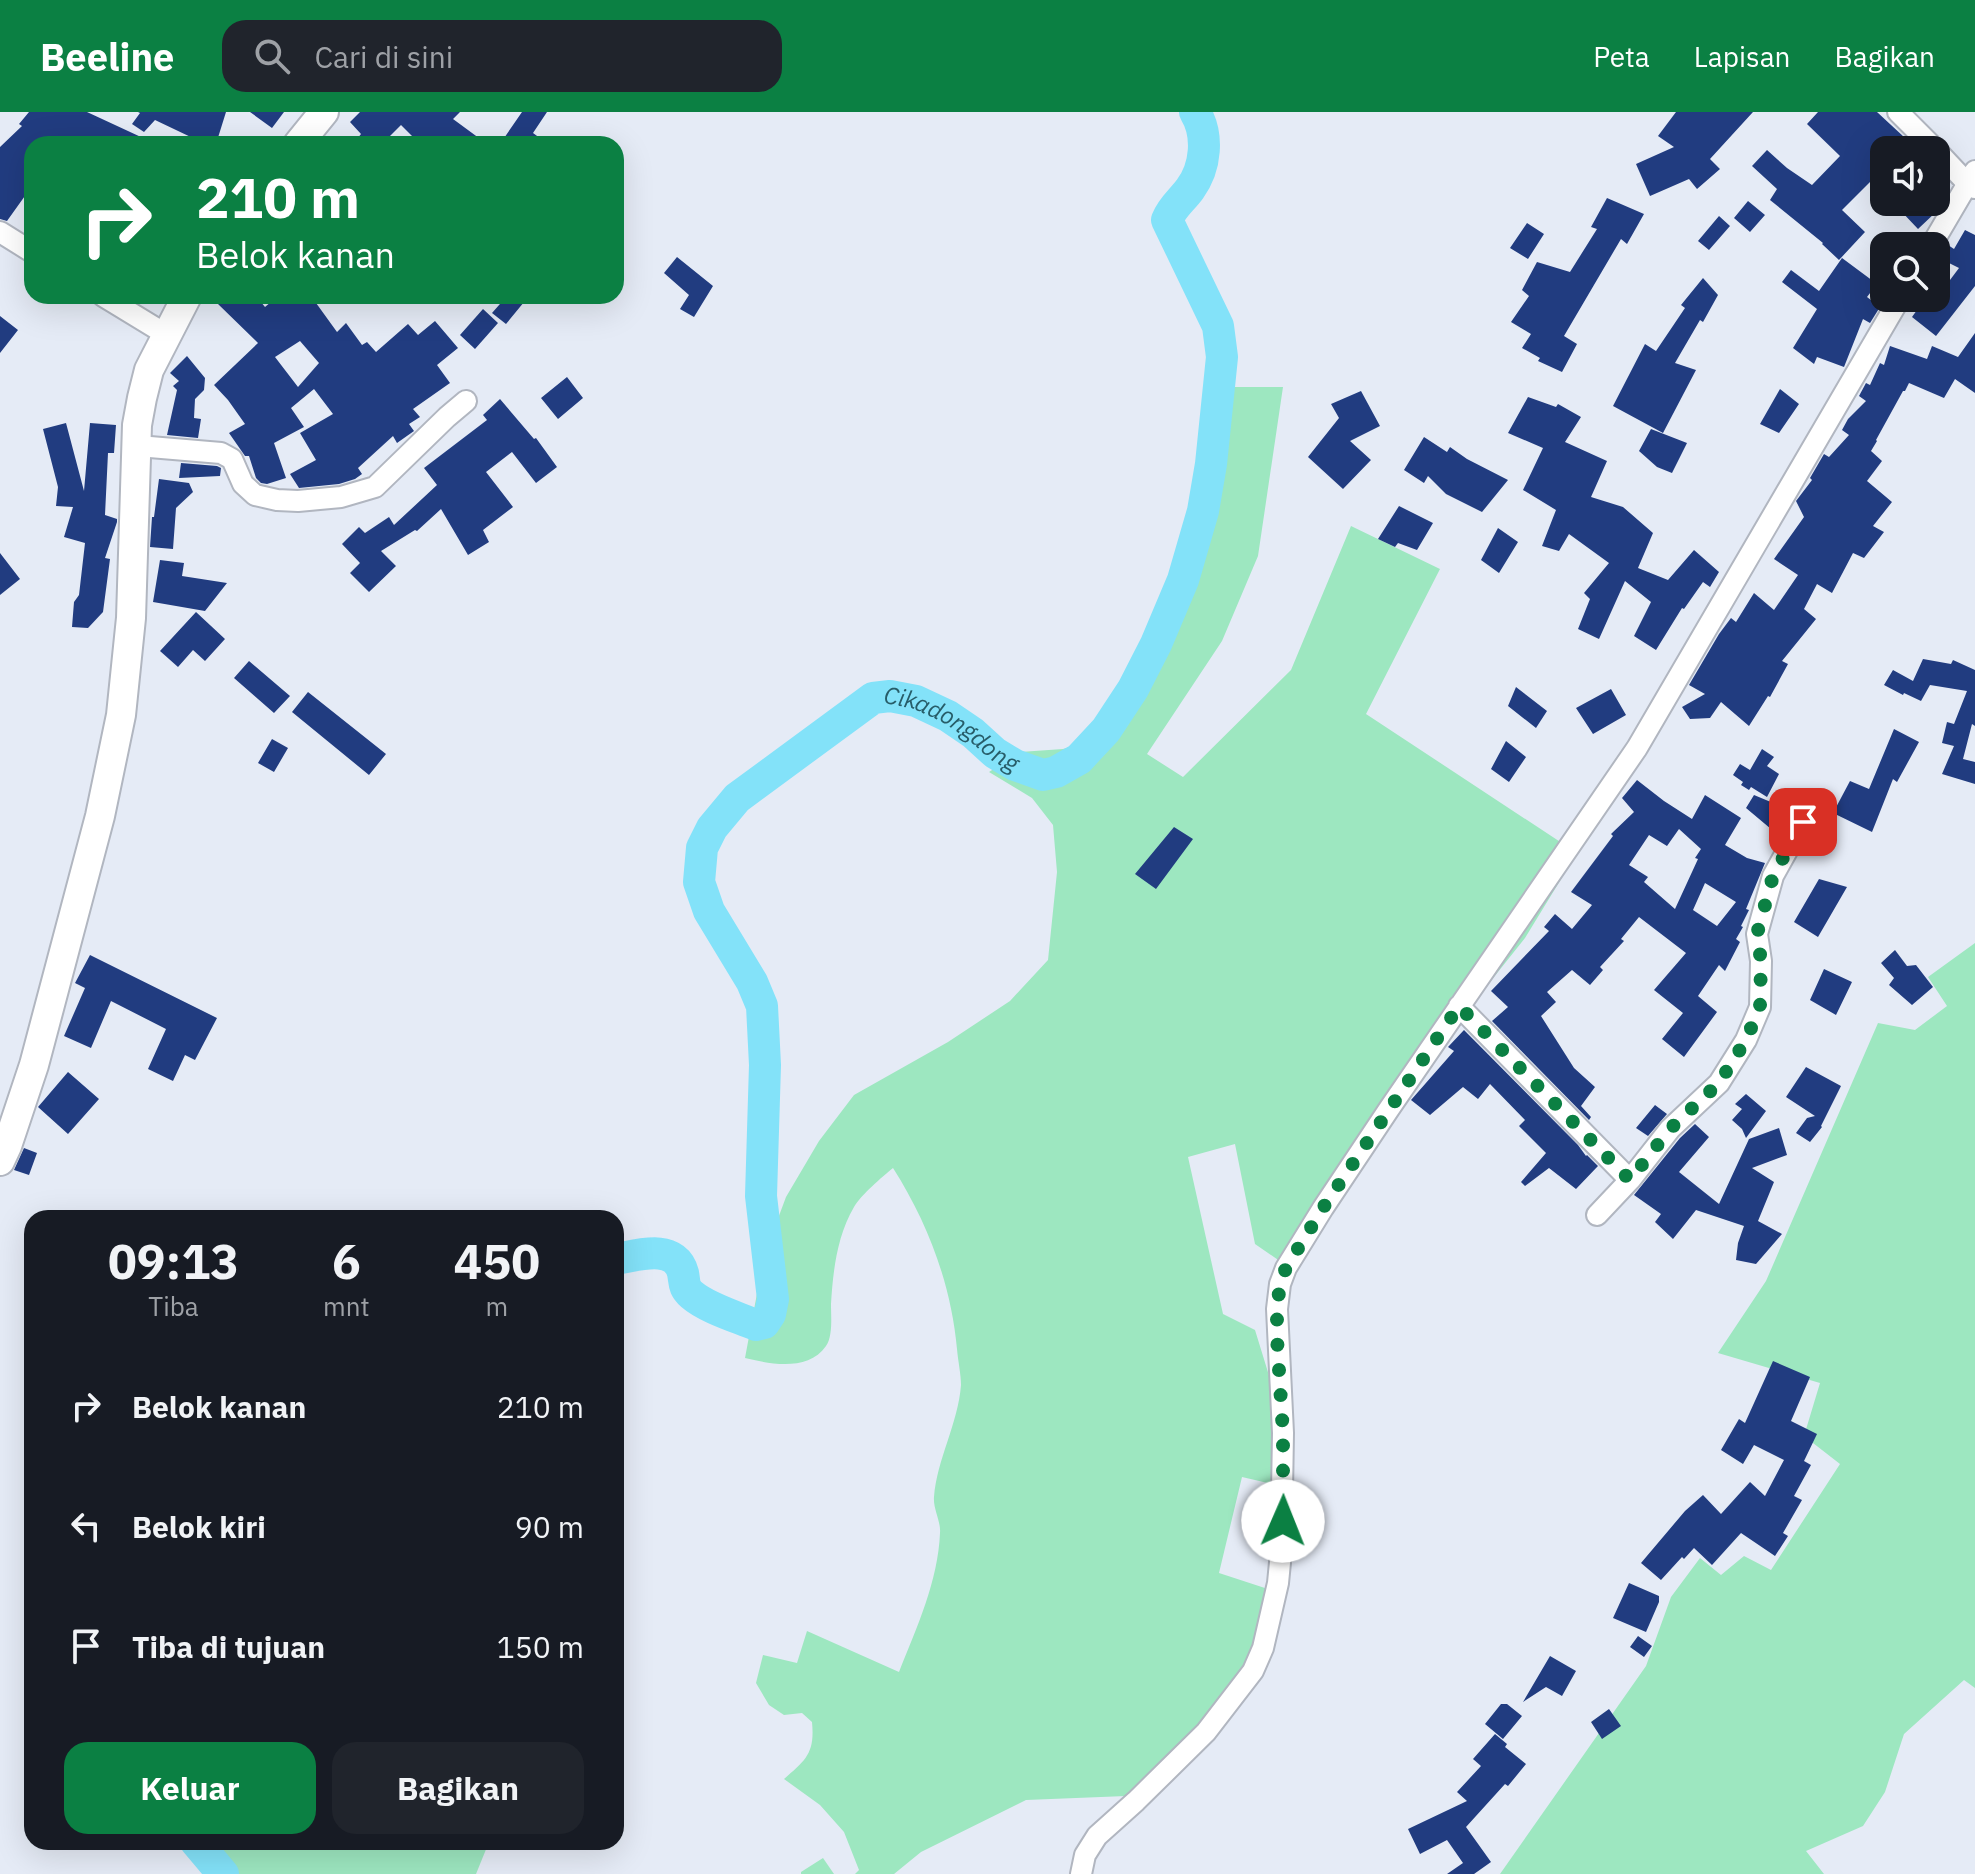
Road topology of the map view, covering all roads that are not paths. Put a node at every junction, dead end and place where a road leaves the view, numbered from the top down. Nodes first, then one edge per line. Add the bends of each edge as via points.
1 (1898, 112) edge
2 (318, 114) edge
3 (303, 136) edge
4 (1922, 136) edge
5 (1950, 162) edge
6 (1972, 180) edge
7 (0, 232) edge
8 (1940, 232) edge
9 (24, 247) edge
10 (116, 304) edge
11 (183, 304) edge
12 (1892, 312) edge
13 (167, 335) junction
14 (466, 401) dead end
15 (138, 446) junction
16 (1803, 822) dead end
17 (1459, 1006) junction
18 (0, 1161) edge
19 (1630, 1180) junction
20 (1597, 1215) dead end
21 (1081, 1874) edge

1 - 4 street
2 - 3 street
5 - 6 street
6 - 8 street
7 - 9 street
10 - 13 street
11 - 13 street
12 - 17 street via 1637,748
13 - 15 street via 149,370
14 - 15 street via 375,487 326,500 255,495 226,454
15 - 18 street via 121,715 46,1023
16 - 19 street via 1773,876 1757,934 1760,1007 1746,1040 1719,1083 1670,1129
17 - 19 street
17 - 21 street via 1318,1215 1280,1284 1281,1552 1259,1660 1206,1732 1097,1836
19 - 20 street

